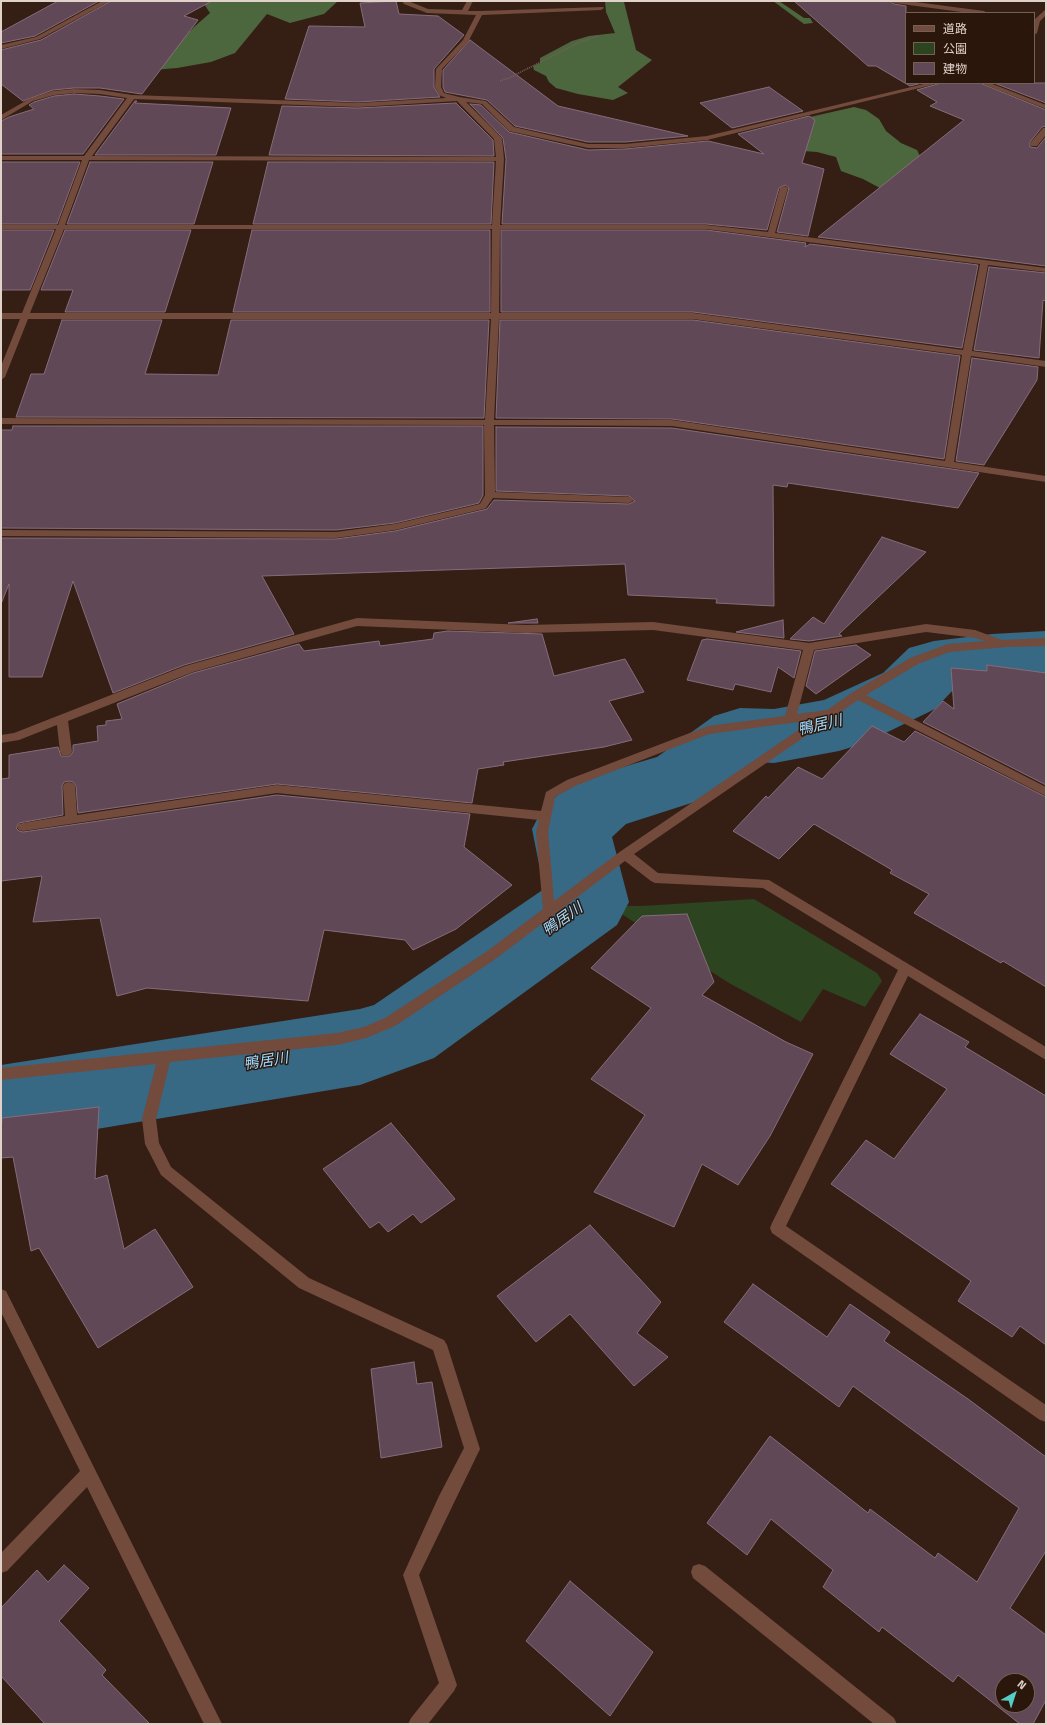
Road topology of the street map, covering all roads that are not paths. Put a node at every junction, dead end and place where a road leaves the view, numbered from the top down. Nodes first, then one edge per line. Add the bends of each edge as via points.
1 (107, 1) edge
2 (405, 1) edge
3 (470, 1) edge
4 (894, 1) edge
5 (601, 8) dead end
6 (1046, 11) edge
7 (464, 12) junction
8 (976, 12) edge
9 (480, 14) junction
10 (1036, 20) edge
11 (1, 47) edge
12 (934, 84) edge
13 (987, 84) edge
14 (132, 97) junction
15 (459, 99) junction
16 (1046, 107) edge
17 (1, 118) edge
18 (1046, 130) edge
19 (1034, 144) dead end
20 (1, 158) edge
21 (86, 158) junction
22 (500, 159) junction
23 (784, 188) dead end
24 (61, 226) junction
25 (1, 227) edge
26 (496, 227) junction
27 (771, 234) junction
28 (984, 262) junction
29 (1046, 270) edge
30 (1, 316) edge
31 (24, 316) junction
32 (495, 317) junction
33 (967, 354) junction
34 (1046, 364) edge
35 (1, 377) edge
36 (1, 421) edge
37 (489, 423) junction
38 (949, 465) junction
39 (1046, 479) edge
40 (490, 495) junction
41 (629, 500) dead end
42 (1, 533) edge
43 (1046, 642) edge
44 (1006, 643) junction
45 (809, 647) junction
46 (857, 695) junction
47 (830, 714) junction
48 (62, 719) junction
49 (790, 719) junction
50 (1, 739) edge
51 (66, 752) dead end
52 (69, 786) dead end
53 (1046, 792) edge
54 (545, 816) junction
55 (71, 820) junction
56 (23, 827) dead end
57 (625, 854) junction
58 (549, 912) junction
59 (905, 970) junction
60 (1046, 1054) edge
61 (164, 1058) junction
62 (1, 1074) edge
63 (1, 1296) edge
64 (1046, 1414) edge
65 (89, 1473) junction
66 (1, 1565) edge
67 (699, 1572) dead end
68 (212, 1724) edge
69 (418, 1724) edge
70 (888, 1724) edge

1 - 11 street via 38,38
2 - 7 street via 427,11
3 - 7 street
4 - 8 street
5 - 9 street
6 - 10 street
7 - 9 street
9 - 15 street via 466,41 439,69 438,87 441,94
12 - 15 street via 707,138 625,146 588,146 512,129 484,102
13 - 16 street
14 - 15 street via 358,105
14 - 17 street via 74,91 53,93 31,100
14 - 21 street
15 - 22 street via 498,138
18 - 19 street
20 - 21 street
21 - 22 street
21 - 24 street
22 - 26 street
23 - 27 street
24 - 25 street
24 - 26 street
24 - 31 street
26 - 27 street via 706,227
26 - 32 street
27 - 28 street
28 - 29 street
28 - 33 street
30 - 31 street
31 - 32 street
31 - 35 street
32 - 33 street via 693,316
32 - 37 street
33 - 34 street
33 - 38 street
36 - 37 street
37 - 38 street via 672,423
37 - 40 street
38 - 39 street
40 - 41 street
40 - 42 street via 483,506 395,527 336,535
43 - 44 street
44 - 45 street via 975,634 926,628
44 - 46 street via 948,648 914,661
45 - 48 street via 653,626 526,629 357,622 189,669
45 - 49 street
46 - 47 street
46 - 53 street
47 - 49 street
47 - 57 street
48 - 50 street via 15,737
48 - 51 street
49 - 54 street via 708,730 571,783 550,795
52 - 55 street
54 - 55 street via 277,789
54 - 58 street via 542,832
55 - 56 street
57 - 58 street
57 - 59 street via 655,878 765,883
58 - 61 street via 476,965 390,1022 366,1032 337,1039
59 - 60 street
59 - 64 street via 777,1228
61 - 62 street
61 - 69 street via 149,1119 152,1144 166,1171 304,1283 439,1346 472,1449 412,1574 448,1685
63 - 65 street
65 - 66 street
65 - 68 street
67 - 70 street

